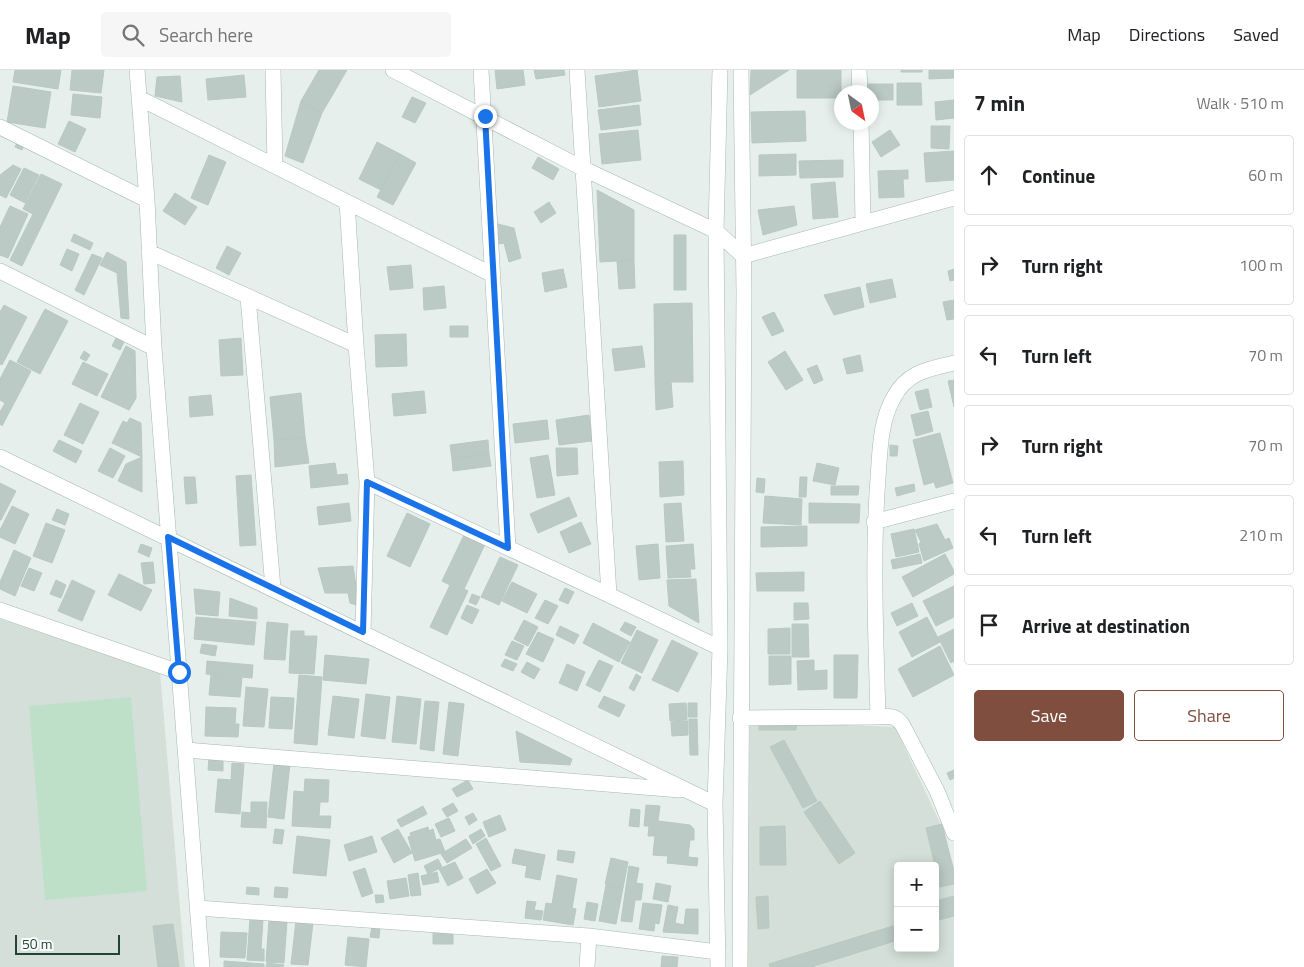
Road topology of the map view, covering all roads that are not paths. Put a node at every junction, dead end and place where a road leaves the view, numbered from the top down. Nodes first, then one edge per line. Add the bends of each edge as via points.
1 (136, 70) edge
2 (273, 70) edge
3 (393, 70) edge
4 (481, 70) edge
5 (577, 70) edge
6 (720, 70) edge
7 (742, 70) edge
8 (859, 70) edge
9 (860, 85) edge
10 (138, 98) junction
11 (485, 116) junction
12 (0, 127) edge
13 (861, 130) edge
14 (275, 166) junction
15 (584, 169) junction
16 (954, 198) edge
17 (146, 200) junction
18 (347, 202) junction
19 (863, 222) junction
20 (716, 231) junction
21 (149, 252) junction
22 (742, 256) junction
23 (0, 271) edge
24 (493, 275) junction
25 (248, 296) junction
26 (356, 345) junction
27 (154, 348) junction
28 (954, 363) edge
29 (0, 457) edge
30 (367, 482) junction
31 (952, 504) edge
32 (874, 522) junction
33 (168, 537) junction
34 (508, 548) junction
35 (273, 588) junction
36 (609, 595) junction
37 (0, 610) edge
38 (363, 632) junction
39 (720, 648) junction
40 (179, 672) junction
41 (740, 718) junction
42 (878, 718) junction
43 (186, 750) junction
44 (689, 791) junction
45 (715, 804) junction
46 (954, 833) edge
47 (198, 908) junction
48 (589, 936) junction
49 (718, 960) edge
50 (202, 967) edge
51 (586, 967) edge
52 (740, 967) edge

1 - 10 street
2 - 14 street
3 - 11 street
4 - 11 street
5 - 15 street
6 - 20 street
7 - 22 street
8 - 9 street
10 - 14 street
10 - 17 street
11 - 15 street
11 - 24 street
12 - 17 street
13 - 19 street
14 - 18 street
15 - 20 street
15 - 36 street
16 - 19 street
17 - 21 street
18 - 24 street
18 - 26 street
19 - 22 street
20 - 22 street
20 - 39 street
21 - 25 street
21 - 27 street
22 - 41 street
23 - 27 street
24 - 34 street
25 - 26 street
25 - 35 street
26 - 30 street
27 - 33 street
28 - 32 street via 913,374 894,396 881,436
29 - 33 street
30 - 34 street
30 - 38 street
31 - 32 street
32 - 42 street
33 - 35 street
33 - 40 street
34 - 36 street
35 - 38 street
36 - 39 street
37 - 40 street
38 - 44 street
39 - 45 street
40 - 43 street
41 - 42 street
41 - 52 street
42 - 46 street via 891,716 902,724 937,791
43 - 44 street
43 - 47 street
44 - 45 street
45 - 49 street
47 - 48 street
47 - 50 street
48 - 49 street
48 - 51 street

